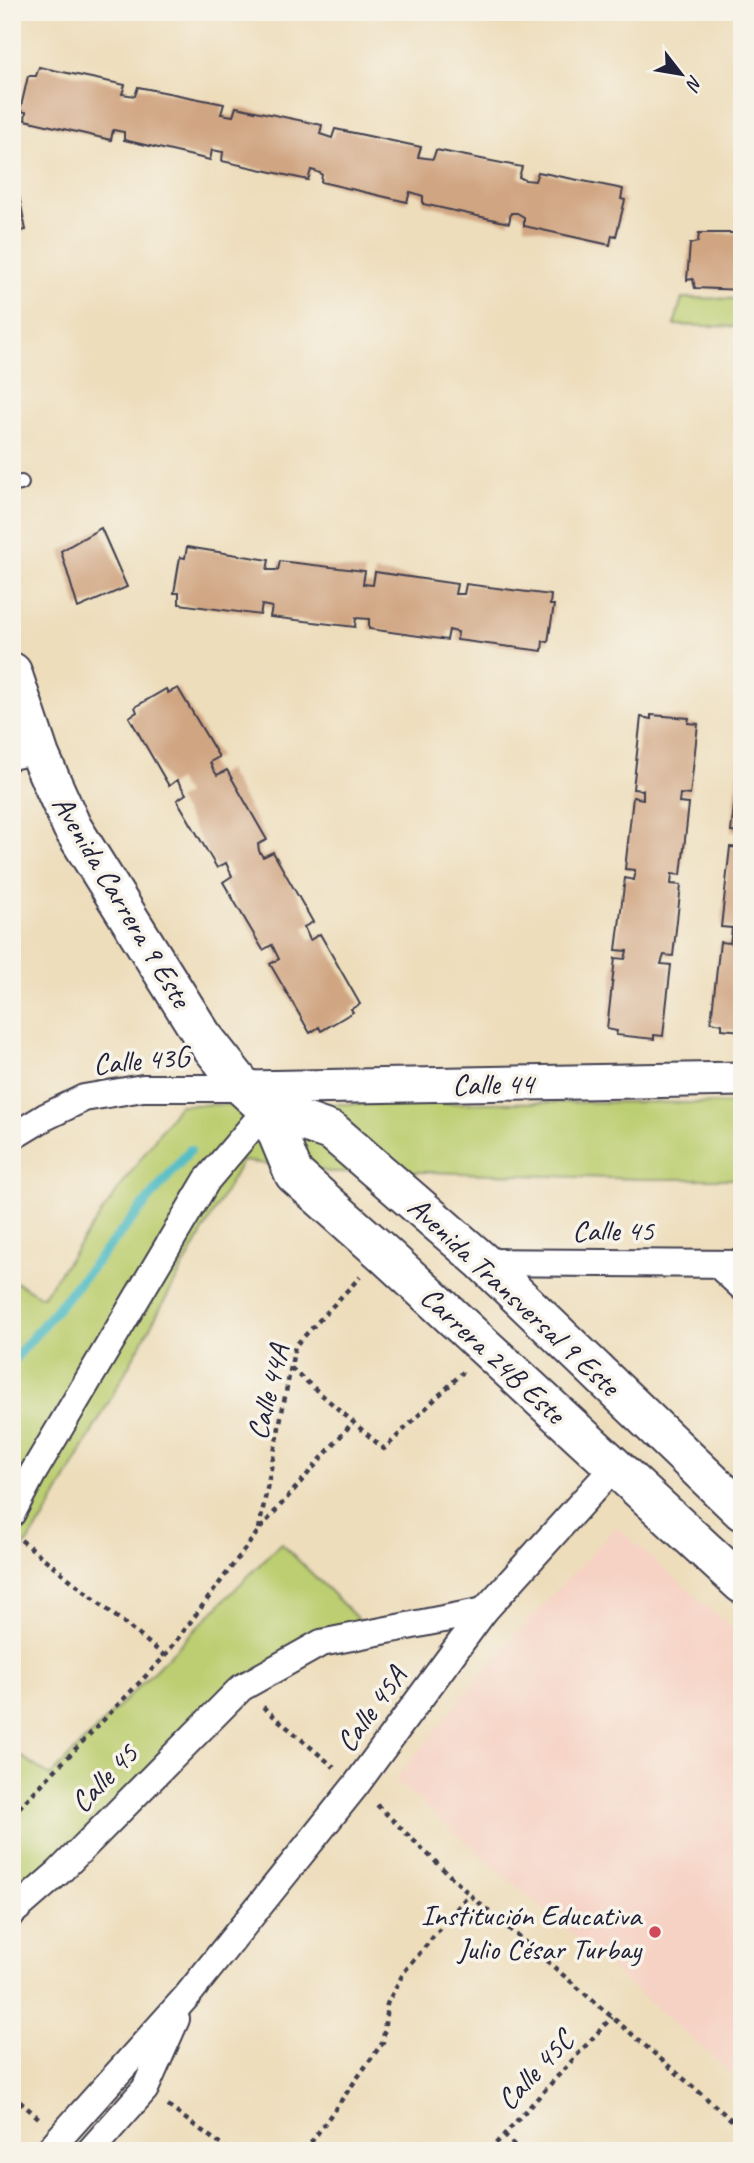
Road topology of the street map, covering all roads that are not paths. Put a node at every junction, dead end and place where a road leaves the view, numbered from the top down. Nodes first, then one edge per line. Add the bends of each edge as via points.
1 (12, 672) edge
2 (26, 759) edge
3 (742, 1079) edge
4 (256, 1098) junction
5 (12, 1137) edge
6 (483, 1262) junction
7 (729, 1264) edge
8 (742, 1287) edge
9 (614, 1467) junction
10 (22, 1469) edge
11 (742, 1511) edge
12 (12, 1513) edge
13 (742, 1584) edge
14 (484, 1611) junction
15 (12, 1913) edge
16 (187, 1996) junction
17 (120, 2069) junction
18 (145, 2088) junction
19 (54, 2144) edge
20 (90, 2151) edge

1 - 2 main road, Avenida Carrera 9 Este
2 - 4 main road, Avenida Carrera 9 Este via 202,1035
3 - 4 street, Calle 44
4 - 5 street, Calle 43G via 143,1088 84,1098
4 - 6 main road, Avenida Transversal 9 Este via 333,1132
4 - 9 main road, Carrera 24B Este via 294,1174
4 - 10 street
6 - 7 street, Calle 45
6 - 11 main road, Avenida Transversal 9 Este
7 - 8 street
9 - 13 main road, Carrera 24B Este
9 - 14 street, Calle 45A
10 - 12 street
14 - 15 street, Calle 45 via 321,1643 241,1688 59,1872
14 - 16 street, Calle 45A via 356,1785
16 - 17 street, Calle 45A
16 - 18 street, Calle 45A
17 - 18 street
17 - 19 street, Calle 45A
18 - 20 street, Calle 45A

